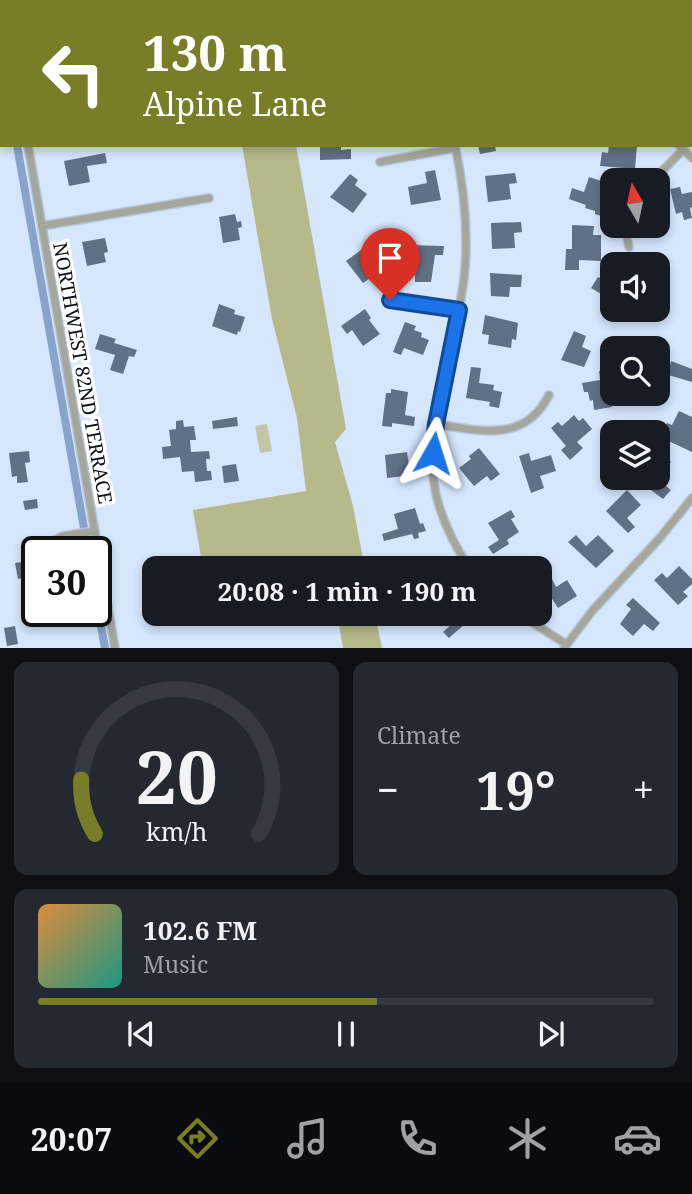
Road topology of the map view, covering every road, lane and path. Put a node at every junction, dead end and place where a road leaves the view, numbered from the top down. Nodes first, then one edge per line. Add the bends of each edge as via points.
1 (27, 147) edge
2 (450, 147) edge
3 (455, 147) edge
4 (681, 148) edge
5 (692, 158) edge
6 (380, 162) dead end
7 (664, 168) edge
8 (209, 198) dead end
9 (42, 226) junction
10 (627, 238) edge
11 (629, 247) dead end
12 (390, 300) dead end
13 (459, 310) junction
14 (549, 395) dead end
15 (436, 424) junction
16 (692, 499) edge
17 (95, 531) junction
18 (63, 536) edge
19 (463, 556) edge
20 (536, 626) edge
21 (565, 646) edge
22 (115, 648) edge

1 - 9 street, NORTHWEST 82ND TERRACE
2 - 6 street
3 - 13 street via 465,227
4 - 5 street
4 - 7 street
8 - 9 street
9 - 17 street, NORTHWEST 82ND TERRACE
10 - 11 street
12 - 13 street
13 - 15 street
14 - 15 street via 534,418 502,430
15 - 19 street via 433,476
16 - 21 street
17 - 18 street
17 - 22 street, NORTHWEST 82ND TERRACE
20 - 21 street

